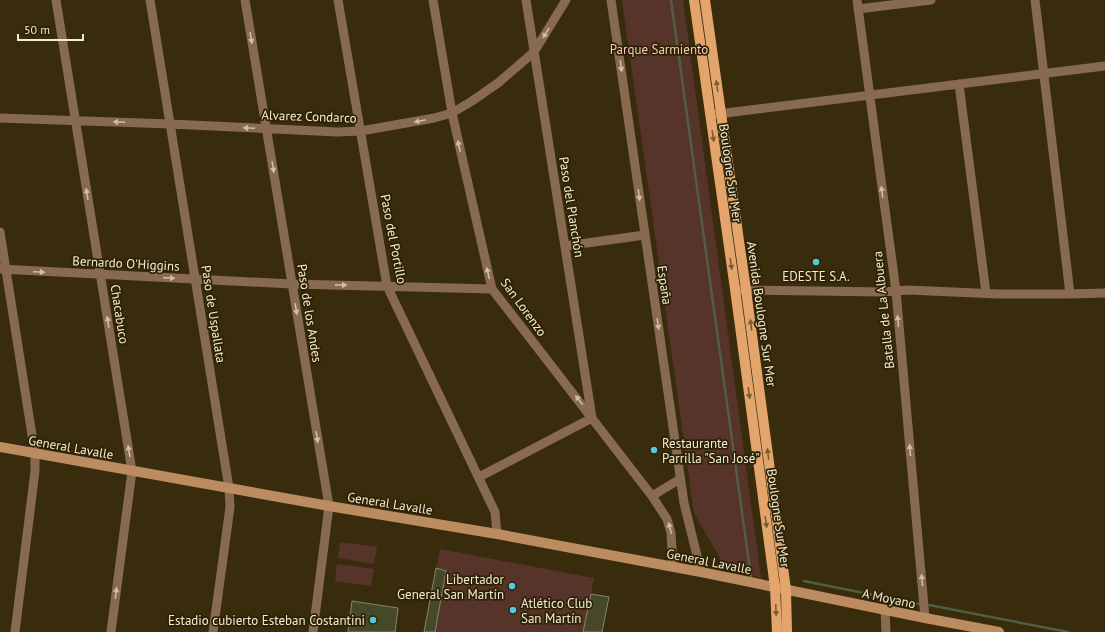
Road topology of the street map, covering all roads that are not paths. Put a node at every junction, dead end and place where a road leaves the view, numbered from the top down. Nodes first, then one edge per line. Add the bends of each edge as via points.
1 (56, 0) edge
2 (150, 0) edge
3 (245, 0) edge
4 (338, 0) edge
5 (434, 0) edge
6 (526, 0) edge
7 (566, 0) edge
8 (611, 0) edge
9 (694, 0) edge
10 (705, 0) edge
11 (931, 0) edge
12 (1035, 0) edge
13 (858, 5) edge
14 (534, 52) junction
15 (1105, 66) edge
16 (1044, 74) junction
17 (959, 84) junction
18 (870, 95) junction
19 (452, 113) junction
20 (721, 114) junction
21 (710, 115) junction
22 (0, 118) edge
23 (75, 120) junction
24 (170, 124) junction
25 (267, 128) junction
26 (361, 131) junction
27 (0, 232) edge
28 (645, 235) junction
29 (565, 246) junction
30 (3, 270) edge
31 (100, 275) junction
32 (195, 279) junction
33 (292, 284) junction
34 (387, 286) junction
35 (492, 289) junction
36 (735, 290) junction
37 (746, 290) junction
38 (896, 291) junction
39 (986, 293) junction
40 (1105, 293) edge
41 (1070, 294) junction
42 (592, 418) junction
43 (0, 448) edge
44 (35, 454) junction
45 (132, 471) junction
46 (479, 477) junction
47 (680, 479) junction
48 (229, 488) junction
49 (652, 496) junction
50 (328, 506) junction
51 (496, 534) junction
52 (673, 567) junction
53 (701, 572) junction
54 (775, 587) junction
55 (786, 590) junction
56 (885, 610) junction
57 (925, 618) junction
58 (982, 631) edge
59 (15, 632) edge
60 (111, 632) edge
61 (213, 632) edge
62 (314, 632) edge
63 (777, 632) edge
64 (787, 632) edge
65 (886, 632) edge
66 (999, 632) edge

1 - 23 street, Chacabuco
2 - 24 street, Paso de Uspallata
3 -> 25 street, Paso de los Andes
4 - 26 street, Paso del Portillo
5 - 19 street, San Lorenzo
6 - 14 street, Paso del Planchón
7 -> 14 street, Alvarez Condarco
8 -> 28 street, España
9 - 21 main road, Boulogne Sur Mer
20 -> 10 main road, Avenida Boulogne Sur Mer
11 - 13 street
12 - 16 street
13 - 18 street, Batalla de La Albuera
14 - 19 street, Alvarez Condarco via 498,83
14 - 29 street, Paso del Planchón
15 - 16 street
16 - 17 street
16 - 41 street
17 - 18 street
17 - 39 street
18 - 20 street
38 -> 18 street, Batalla de La Albuera
19 -> 26 street, Alvarez Condarco
35 -> 19 street, San Lorenzo
20 - 21 street
20 - 37 main road, Avenida Boulogne Sur Mer
21 -> 36 main road, Boulogne Sur Mer
22 - 23 street, Alvarez Condarco
24 -> 23 street, Alvarez Condarco
31 -> 23 street, Chacabuco
25 -> 24 street, Alvarez Condarco
24 - 32 street, Paso de Uspallata
25 - 26 street, Alvarez Condarco
25 -> 33 street, Paso de los Andes
26 - 34 street, Paso del Portillo
27 - 30 street
28 - 29 street
28 -> 47 street, España
29 - 42 street, Paso del Planchón
30 -> 31 street, Bernardo O'Higgins
30 - 44 street
31 -> 32 street, Bernardo O'Higgins
45 -> 31 street, Chacabuco
32 - 33 street, Bernardo O'Higgins
32 - 48 street, Paso de Uspallata
33 -> 34 street, Bernardo O'Higgins
33 -> 50 street, Paso de los Andes
34 - 35 street, Bernardo O'Higgins
34 - 46 street, Paso del Portillo
42 -> 35 street, San Lorenzo
36 - 37 street
36 -> 54 main road, Boulogne Sur Mer
37 - 38 street
55 -> 37 main road, Avenida Boulogne Sur Mer
38 - 39 street
57 -> 38 street, Batalla de La Albuera
39 - 41 street
40 - 41 street
42 - 46 street
42 - 49 street, San Lorenzo
43 - 44 main road, General Lavalle
44 - 45 main road, General Lavalle
44 - 59 street
45 - 48 main road, General Lavalle
60 -> 45 street, Chacabuco
46 - 51 street, Paso del Portillo via 496,512
47 - 49 street
47 - 53 street, España
48 - 50 main road, General Lavalle
48 - 61 street, Paso de Uspallata via 230,507
52 -> 49 street, San Lorenzo via 671,532 667,519
50 - 51 main road, General Lavalle
50 - 62 street, Paso de los Andes
51 - 52 main road, General Lavalle
52 - 53 main road, General Lavalle
53 - 54 main road, General Lavalle
54 - 55 main road, A Moyano
54 -> 63 main road
55 - 56 main road, A Moyano
55 - 64 main road, Avenida Boulogne Sur Mer
56 - 57 main road, A Moyano
56 - 65 street
57 - 58 main road, A Moyano
58 - 66 main road, A Moyano

